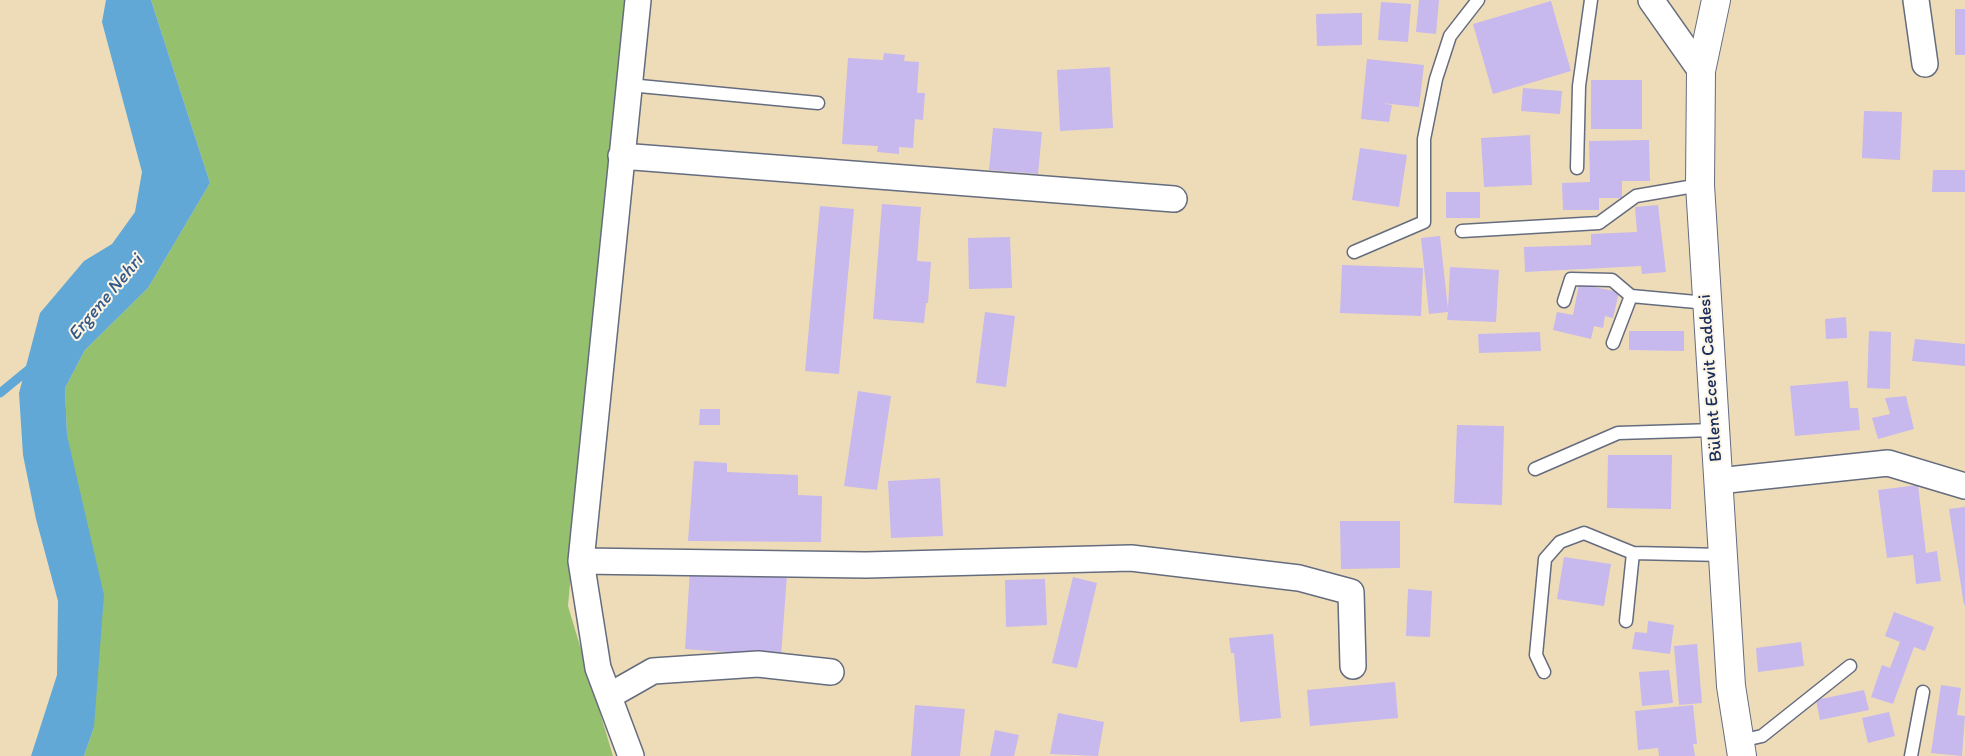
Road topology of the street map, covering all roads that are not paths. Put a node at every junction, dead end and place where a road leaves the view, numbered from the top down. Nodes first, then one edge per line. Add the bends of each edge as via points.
1 (638, 0) edge
2 (1591, 0) edge
3 (1651, 0) edge
4 (1716, 0) edge
5 (1916, 0) edge
6 (1474, 3) edge
7 (1925, 64) dead end
8 (1701, 71) junction
9 (629, 85) junction
10 (818, 103) dead end
11 (621, 156) junction
12 (1576, 168) dead end
13 (1700, 185) junction
14 (1174, 198) dead end
15 (1462, 231) dead end
16 (1354, 252) dead end
17 (1631, 296) junction
18 (1564, 302) dead end
19 (1706, 303) junction
20 (1613, 343) dead end
21 (1714, 430) junction
22 (1535, 469) dead end
23 (1718, 480) junction
24 (1965, 486) edge
25 (1633, 553) junction
26 (1722, 555) junction
27 (581, 561) junction
28 (1626, 621) dead end
29 (1352, 666) dead end
30 (1850, 666) dead end
31 (831, 672) dead end
32 (1544, 672) dead end
33 (1923, 692) dead end
34 (609, 696) junction
35 (1741, 749) edge
36 (631, 756) edge
37 (1911, 756) edge

1 - 9 street
2 - 12 lane via 1579,86
3 - 8 street
4 - 8 main road, Bülent Ecevit Caddesi
5 - 7 street
6 - 16 lane via 1450,36 1436,79 1424,139 1424,222
8 - 13 main road, Bülent Ecevit Caddesi
9 - 10 lane
9 - 11 street
11 - 14 street
11 - 27 street
13 - 15 lane via 1636,196 1599,223
13 - 19 main road, Bülent Ecevit Caddesi
17 - 18 lane via 1612,280 1571,279
17 - 19 lane
17 - 20 lane
19 - 21 main road, Bülent Ecevit Caddesi
21 - 22 lane via 1618,433
21 - 23 main road, Bülent Ecevit Caddesi
23 - 24 street via 1888,463
23 - 26 main road, Bülent Ecevit Caddesi
25 - 26 lane
25 - 28 lane
25 - 32 lane via 1584,533 1560,542 1545,559 1536,655
26 - 35 main road, Bülent Ecevit Caddesi via 1731,686
27 - 29 street via 866,565 1131,558 1299,578 1351,592
27 - 34 street via 598,668
30 - 35 lane
31 - 34 street via 758,664 653,670
33 - 37 lane
34 - 36 street

